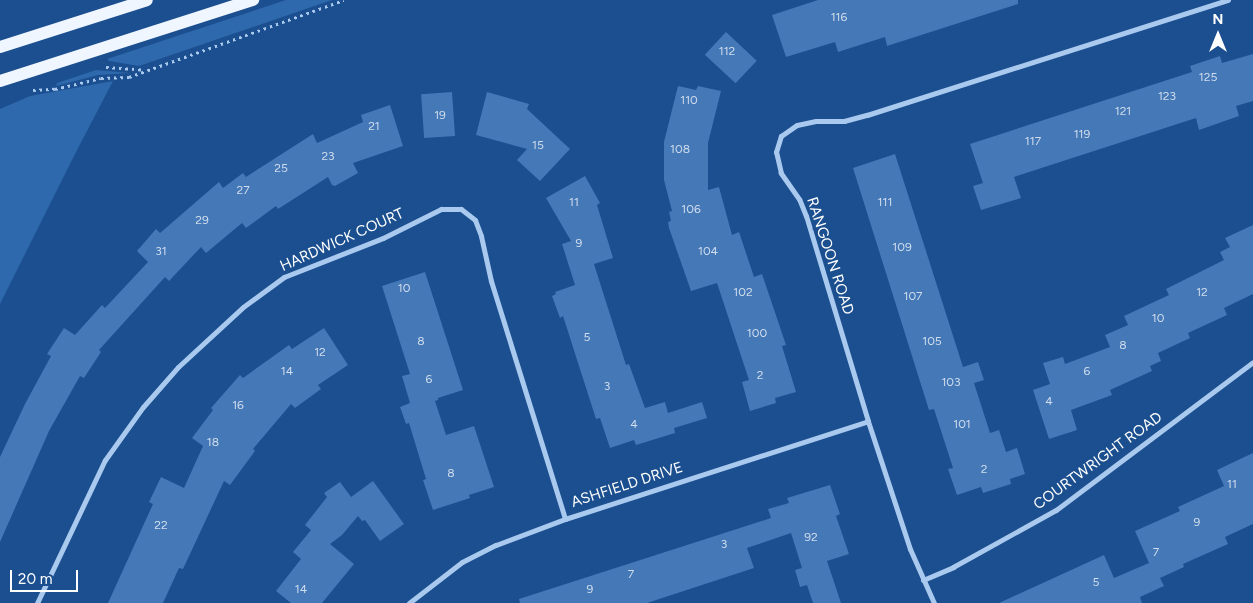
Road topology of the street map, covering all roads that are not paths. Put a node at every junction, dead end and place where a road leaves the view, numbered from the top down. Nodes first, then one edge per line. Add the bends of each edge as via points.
1 (147, 0) edge
2 (254, 0) edge
3 (1228, 0) edge
4 (0, 48) edge
5 (0, 81) edge
6 (1253, 362) edge
7 (868, 421) junction
8 (565, 519) junction
9 (923, 580) junction
10 (37, 603) edge
11 (409, 603) edge
12 (934, 603) edge

1 - 4 main road
2 - 5 main road
3 - 7 street, RANGOON ROAD via 867,115 844,121 797,125 781,136 776,152 781,173 800,199 806,216
6 - 9 street, COURTWRIGHT ROAD via 1056,510
7 - 8 street, ASHFIELD DRIVE
7 - 9 street, RANGOON ROAD
8 - 10 street, HARDWICK COURT via 475,220 462,209 441,209 383,238 284,277 243,307 184,361 143,407 105,460
8 - 11 street, ASHFIELD DRIVE via 496,545 462,562
9 - 12 street, RANGOON ROAD

